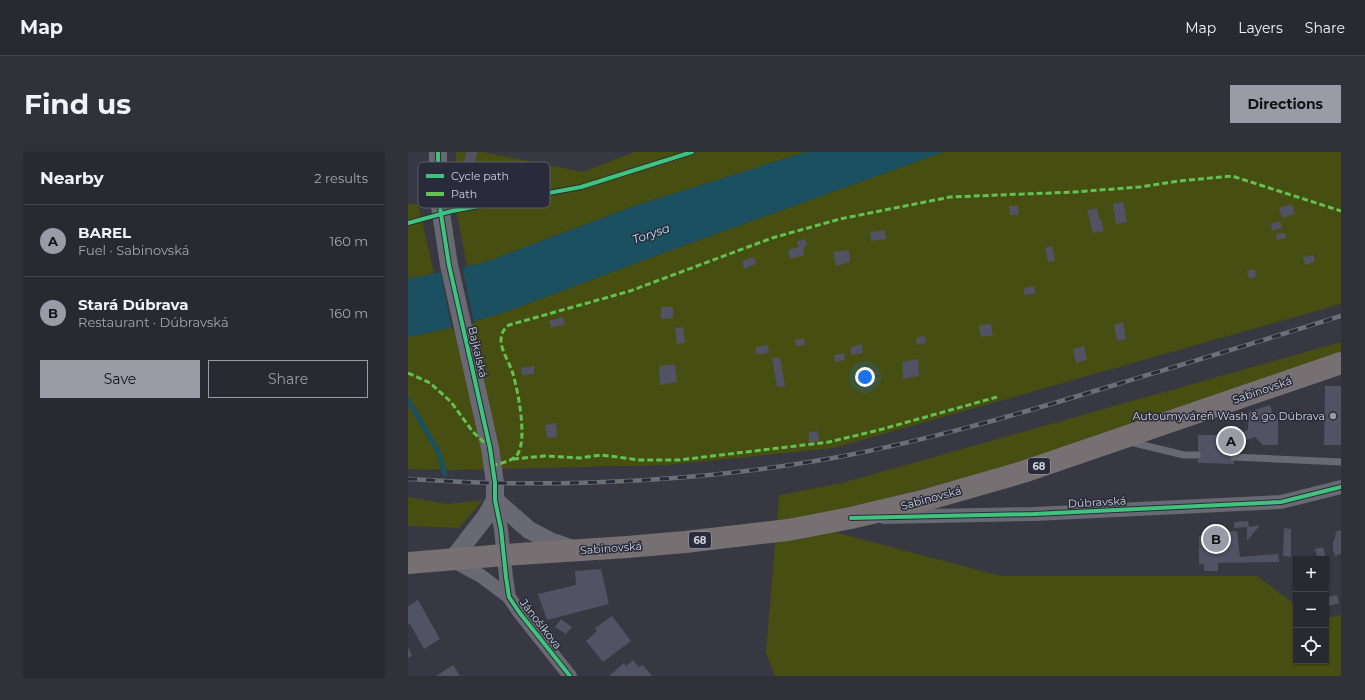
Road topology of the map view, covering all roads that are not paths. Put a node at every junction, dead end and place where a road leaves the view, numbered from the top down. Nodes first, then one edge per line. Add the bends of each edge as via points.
1 (440, 208) edge
2 (1337, 365) edge
3 (1116, 439) junction
4 (1198, 455) dead end
5 (1234, 457) dead end
6 (1341, 462) edge
7 (1341, 487) edge
8 (495, 500) junction
9 (851, 518) junction
10 (578, 550) junction
11 (504, 555) junction
12 (452, 560) junction
13 (408, 563) edge
14 (509, 597) junction
15 (570, 676) edge

1 - 8 street, Bajkalská via 449,265 490,448
2 - 3 main road, Sabinovská / 68
3 - 4 lane via 1184,455
3 - 9 main road, Sabinovská / 68 via 988,483
5 - 6 lane
7 - 9 street, Dúbravská via 1281,502 1034,514
8 - 10 street via 528,530 550,541
8 - 11 street, Bajkalská
8 - 12 street via 486,516
9 - 10 main road, Sabinovská / 68 via 739,536
10 - 11 main road, Sabinovská / 68
11 - 12 main road, Sabinovská / 68
11 - 14 street, Jánošíkova
12 - 13 main road, Sabinovská / 68
12 - 14 street via 481,576
14 - 15 street, Jánošíkova

